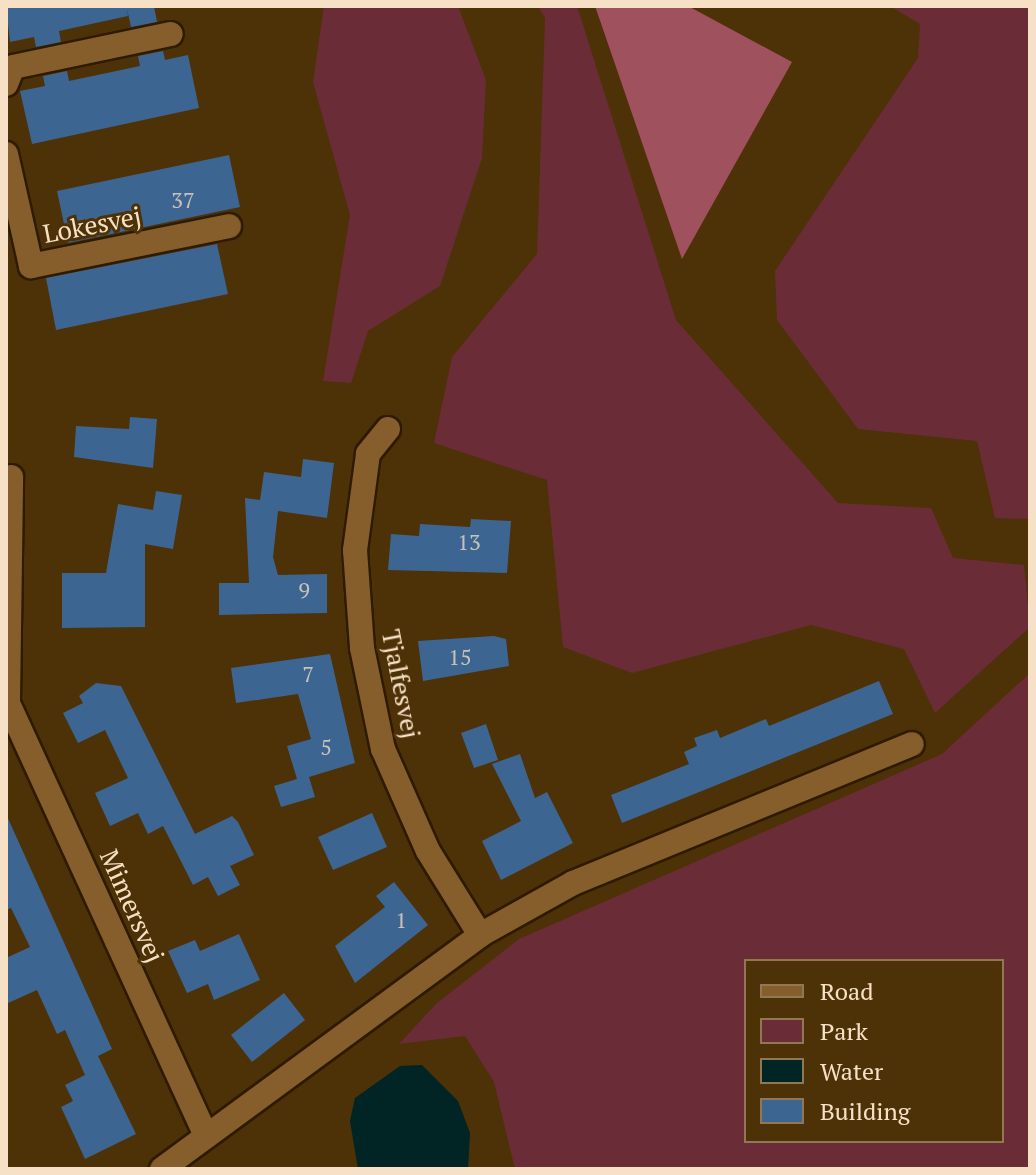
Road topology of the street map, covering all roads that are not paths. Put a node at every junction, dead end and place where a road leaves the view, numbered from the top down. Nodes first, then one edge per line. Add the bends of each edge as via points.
1 (171, 34) dead end
2 (6, 84) edge
3 (6, 154) edge
4 (229, 226) dead end
5 (388, 429) dead end
6 (11, 477) dead end
7 (7, 699) edge
8 (912, 744) dead end
9 (480, 935) junction
10 (206, 1135) junction
11 (162, 1169) edge

1 - 2 street via 13,67
3 - 4 street, Lokesvej via 31,266
5 - 9 street, Tjalfesvej via 368,454 355,550 362,648 383,749 428,851
6 - 7 street, Mimersvej
7 - 10 street, Mimersvej
8 - 9 street via 573,883
9 - 10 street
10 - 11 street

